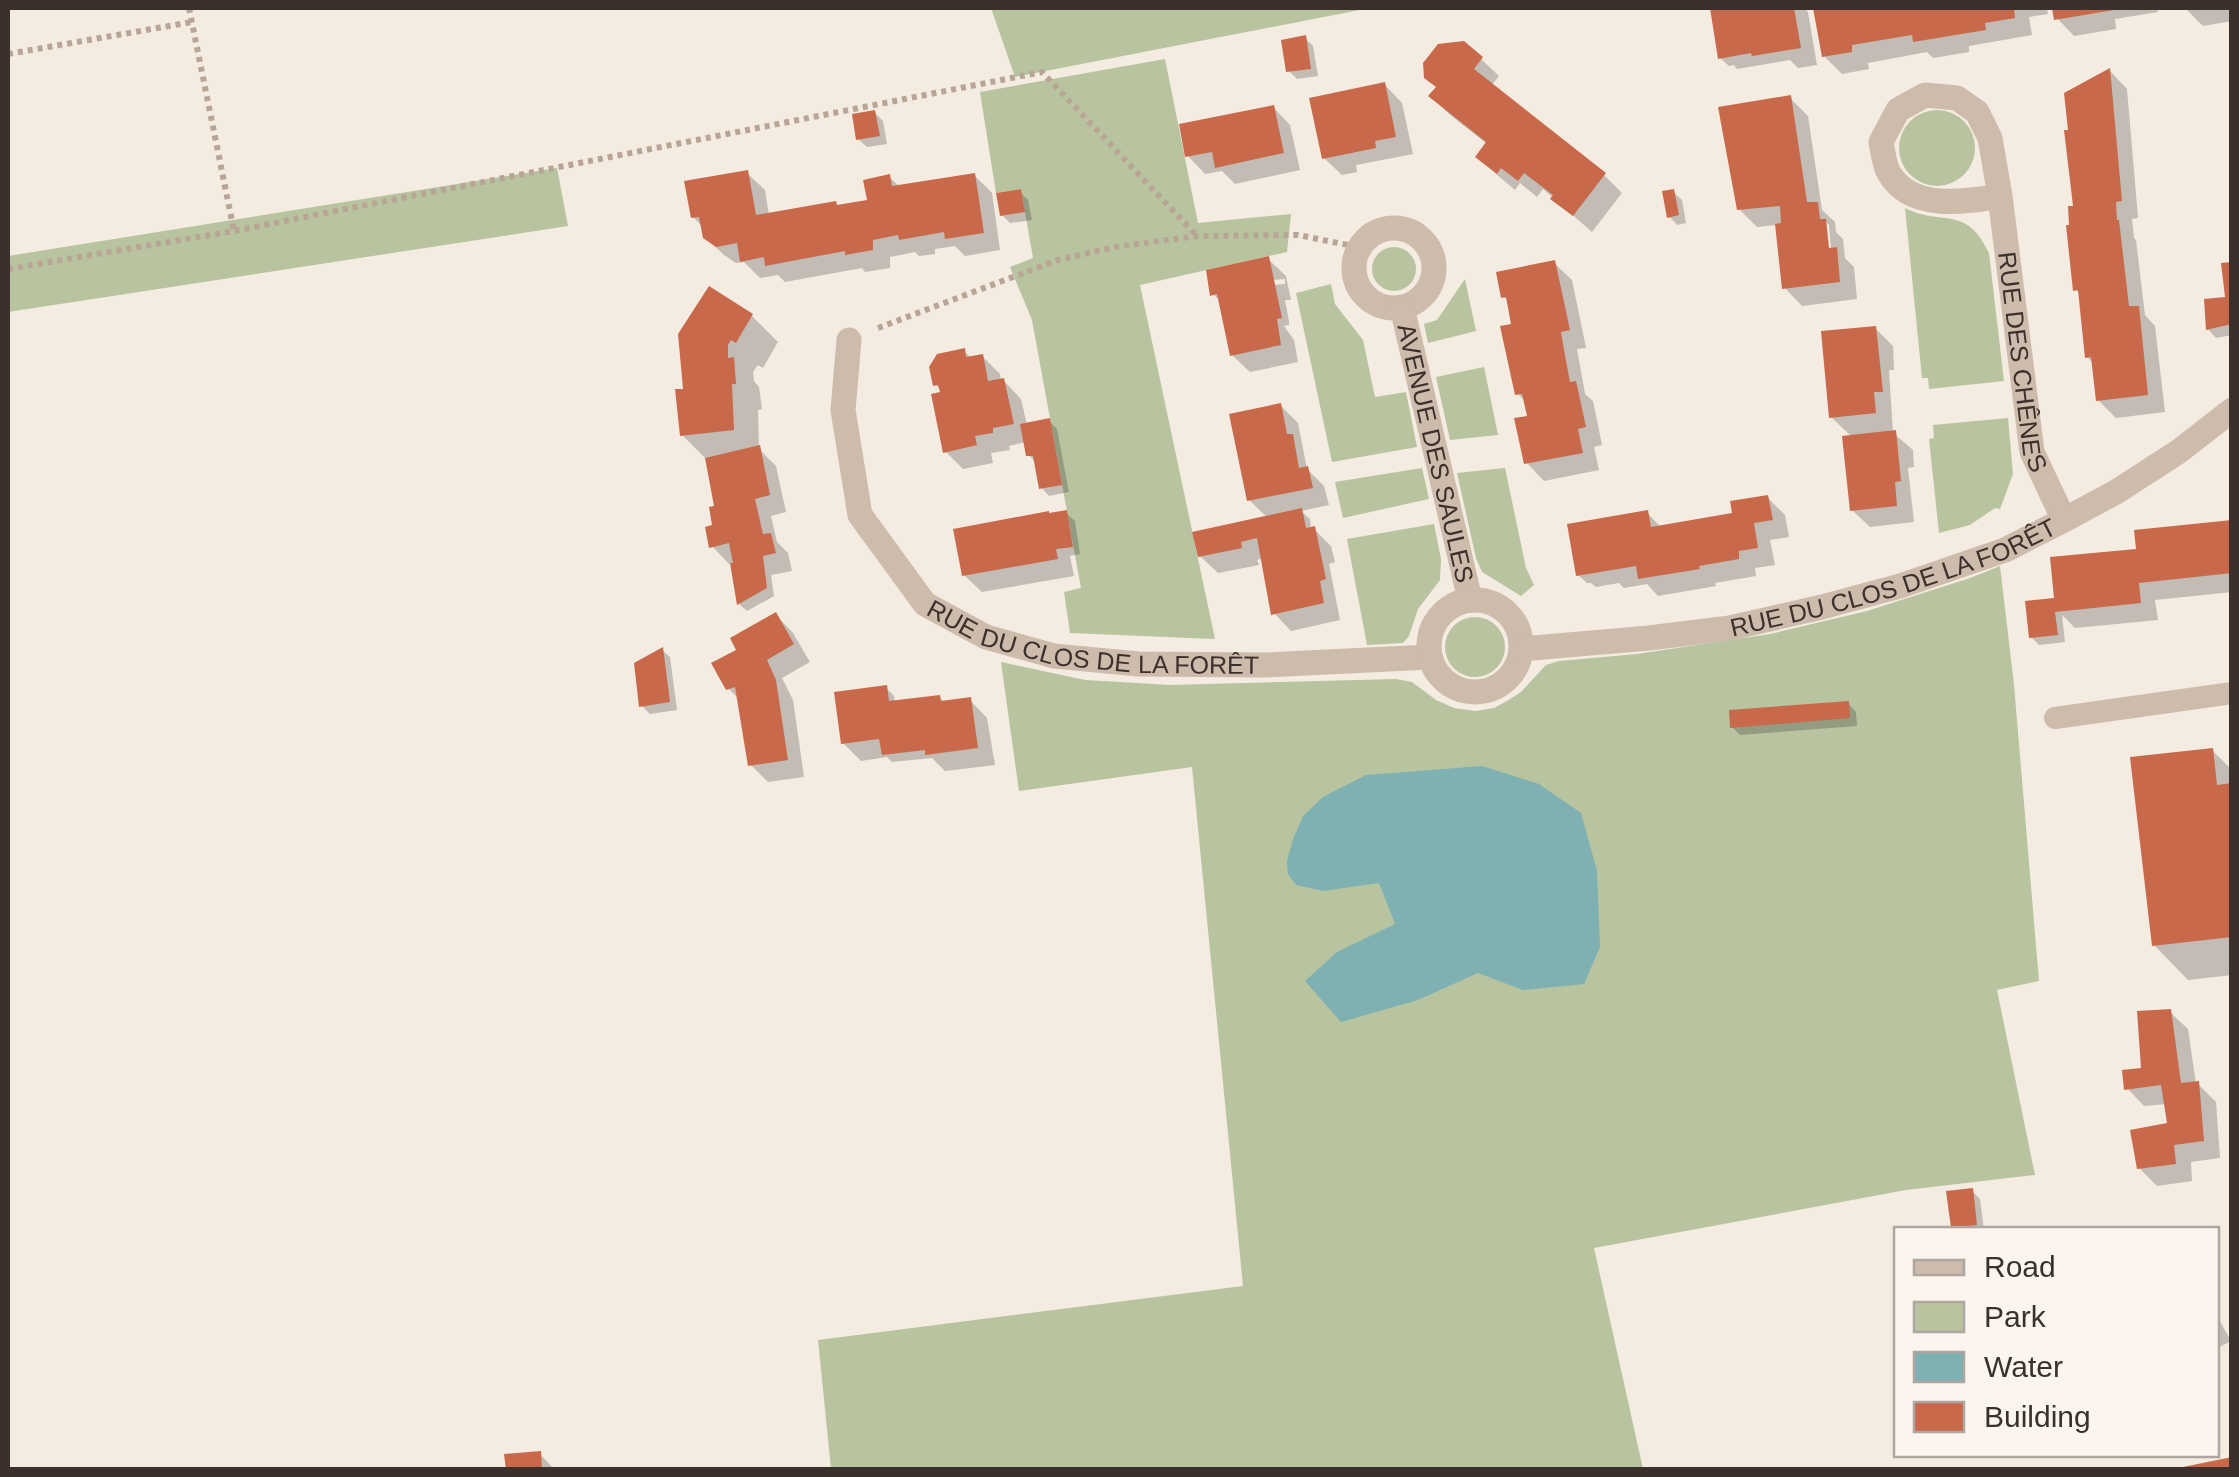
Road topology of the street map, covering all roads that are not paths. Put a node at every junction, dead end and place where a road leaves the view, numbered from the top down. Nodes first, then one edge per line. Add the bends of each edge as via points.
1 (2000, 196) junction
2 (1402, 307) junction
3 (849, 340) road end
4 (2232, 410) edge
5 (2064, 520) junction
6 (1470, 600) junction
7 (1522, 649) junction
8 (1430, 657) junction
9 (2232, 693) edge
10 (2055, 718) dead end

1 - 1 street, RUE DES CHÊNES via 1990,138 1977,112 1957,98 1925,95 1898,110 1881,142 1888,172 1902,186 1916,197 1959,202
1 - 5 street, RUE DES CHÊNES via 2032,452
2 - 2 street, AVENUE DES SAULES via 1376,304 1353,274 1366,237 1391,227 1416,234 1434,269 1424,294
2 - 6 street, AVENUE DES SAULES
3 - 8 street, RUE DU CLOS DE LA FORÊT via 844,410 860,515 924,604 986,637 1054,656 1249,665
4 - 5 street, RUE DU CLOS DE LA FORÊT via 2178,452
5 - 7 street, RUE DU CLOS DE LA FORÊT via 2006,550 1822,607 1730,628
6 - 7 street via 1501,607 1513,618
6 - 8 street via 1442,613 1429,641
7 - 8 street via 1510,676 1486,691 1446,681
9 - 10 lane

